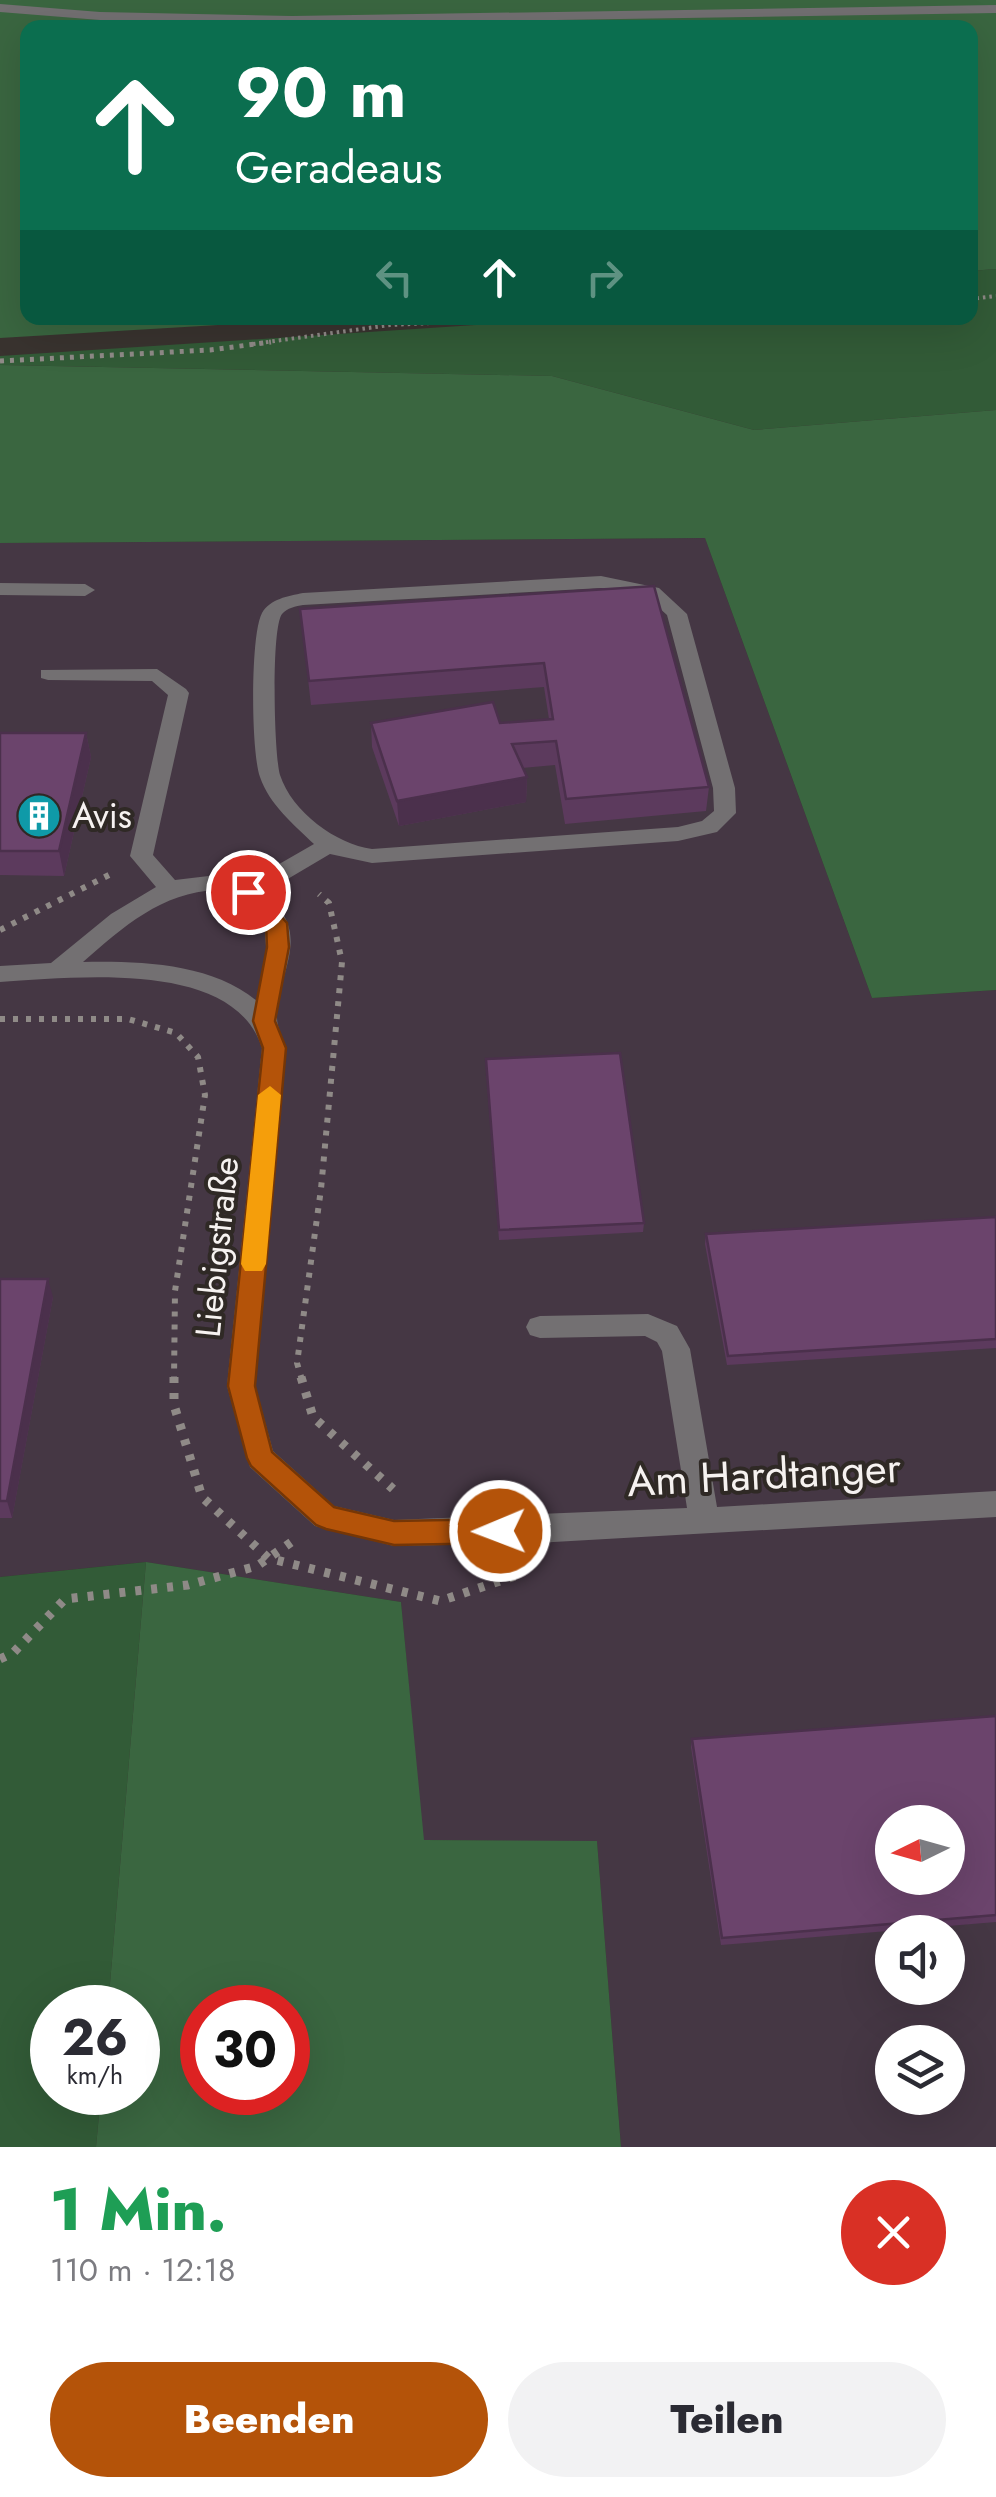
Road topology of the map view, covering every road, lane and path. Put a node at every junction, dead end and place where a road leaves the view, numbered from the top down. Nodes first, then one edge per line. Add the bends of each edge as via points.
1 (0, 8) edge
2 (996, 9) edge
3 (390, 325) edge
4 (0, 361) edge
5 (0, 589) edge
6 (85, 590) dead end
7 (48, 674) dead end
8 (329, 845) junction
9 (170, 889) junction
10 (248, 892) junction
11 (57, 971) junction
12 (0, 974) edge
13 (264, 1021) junction
14 (540, 1327) dead end
15 (996, 1504) edge
16 (326, 1517) junction
17 (704, 1518) junction
18 (536, 1530) joint
19 (0, 1659) edge

1 - 2 street via 292,20
3 - 4 path via 210,350
5 - 6 street
7 - 9 street via 157,675 178,693 141,856
8 - 8 street via 285,799 268,768 269,633 277,608 303,599 600,582 648,588 678,614 724,788 725,813 710,827 372,856
8 - 10 street
9 - 10 street via 227,883
9 - 11 street via 118,920
10 - 13 street via 277,923
11 - 12 street
11 - 13 street via 188,978 222,988
13 - 16 street, Liebigstraße via 274,1048 242,1386 260,1458
14 - 17 street via 648,1325 667,1334 676,1349
15 - 17 street, Am Hardtanger
16 - 18 street, Liebigstraße via 394,1533
16 - 19 path via 257,1566 188,1585 65,1598
17 - 18 street, Am Hardtanger

